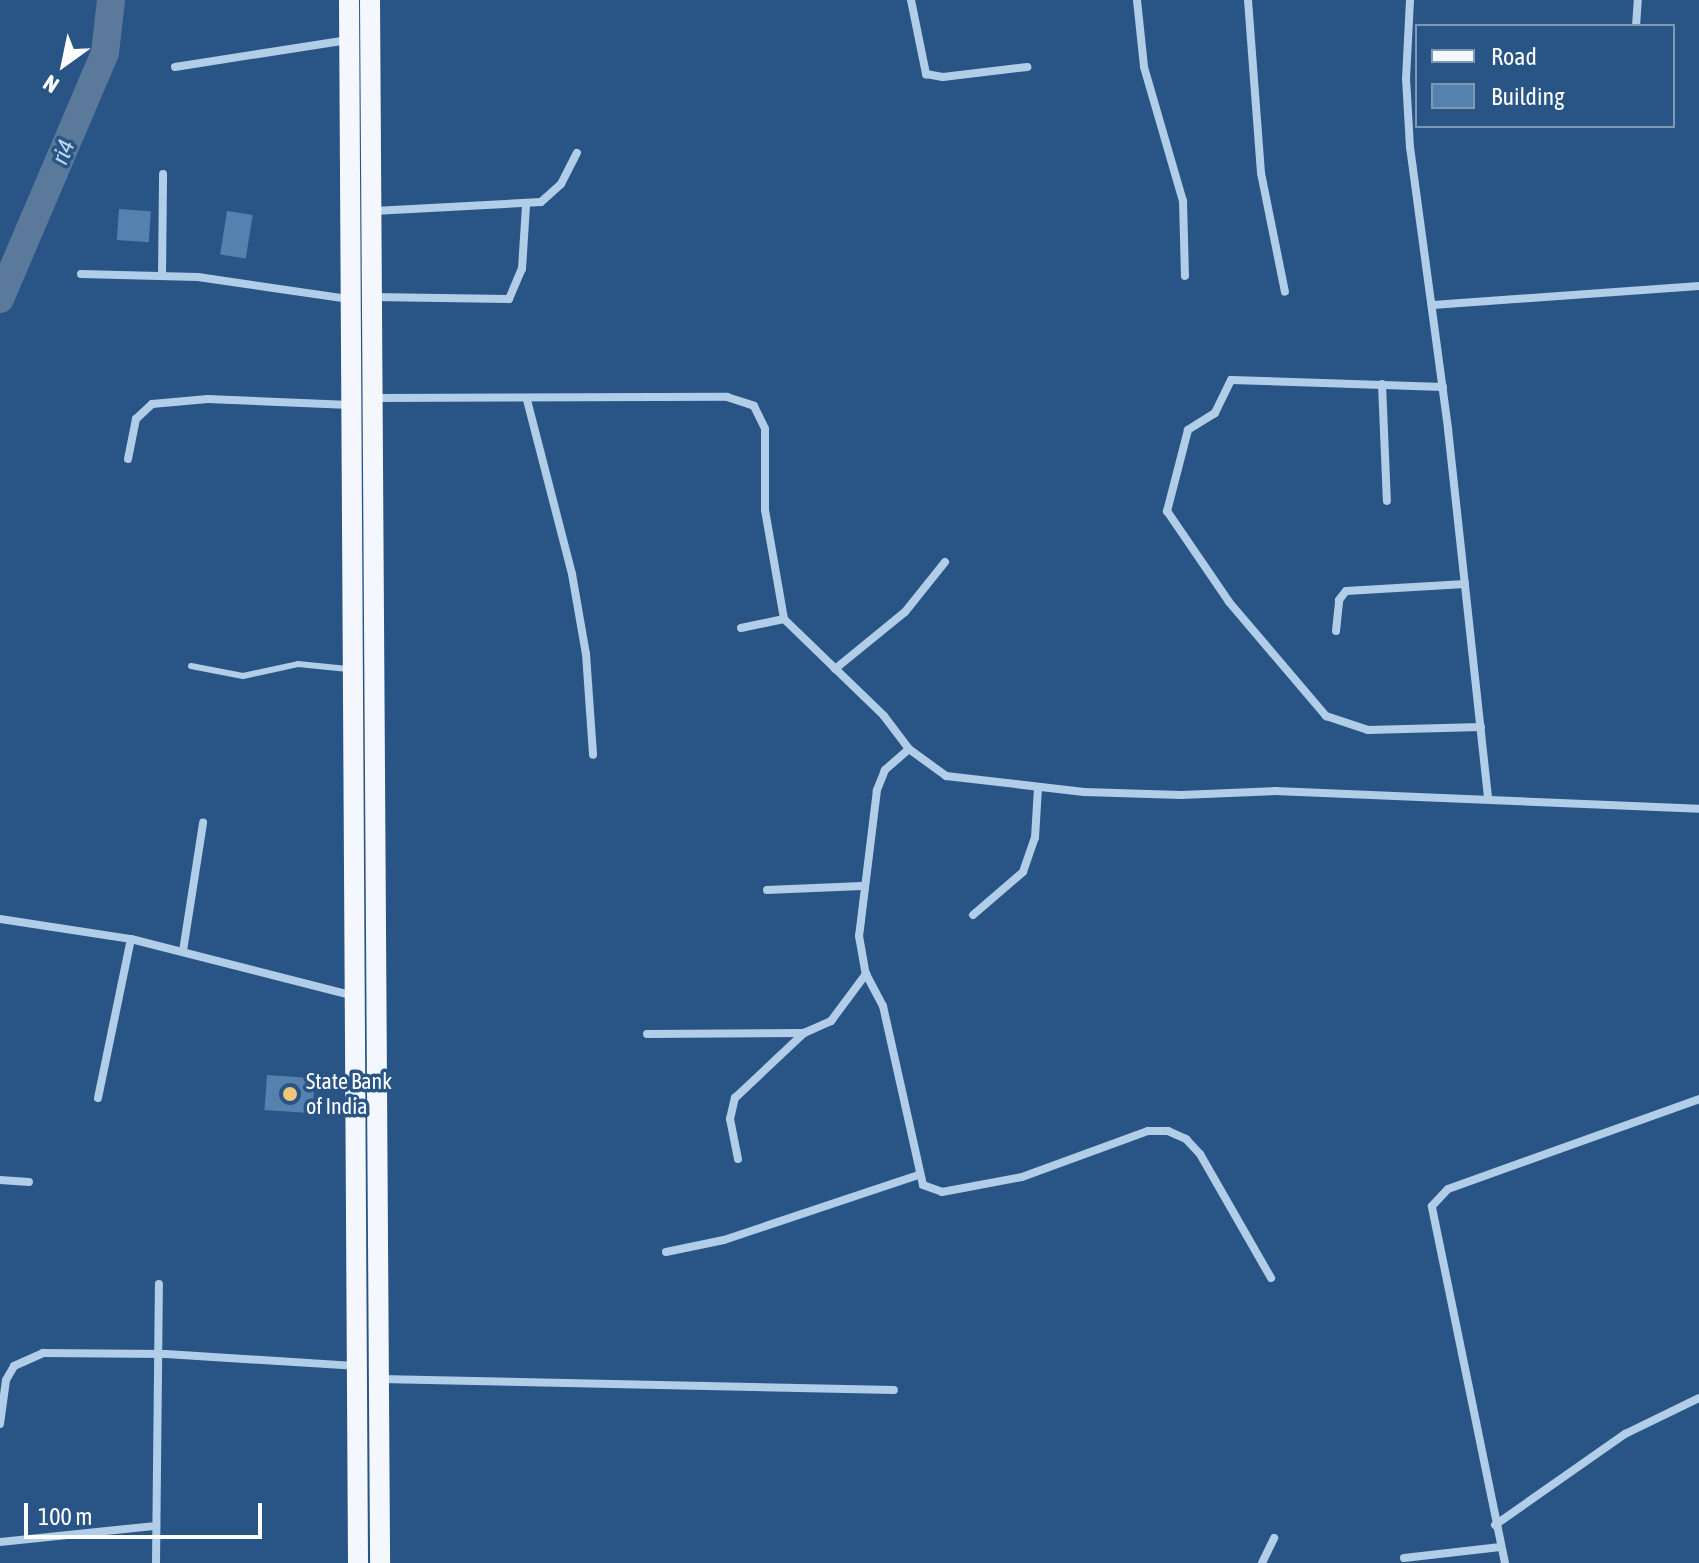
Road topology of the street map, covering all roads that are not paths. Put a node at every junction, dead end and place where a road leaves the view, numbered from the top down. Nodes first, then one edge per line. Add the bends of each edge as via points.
1 (349, 0) edge
2 (370, 0) edge
3 (911, 0) edge
4 (1137, 0) edge
5 (1248, 0) edge
6 (1410, 0) edge
7 (1638, 0) edge
8 (1636, 24) edge
9 (349, 40) junction
10 (175, 67) dead end
11 (1027, 67) dead end
12 (577, 153) dead end
13 (163, 174) dead end
14 (526, 205) junction
15 (369, 211) junction
16 (81, 274) dead end
17 (162, 275) junction
18 (1185, 276) dead end
19 (1699, 286) edge
20 (1285, 292) dead end
21 (360, 298) junction
22 (1433, 305) junction
23 (1382, 384) junction
24 (1443, 387) junction
25 (370, 398) junction
26 (527, 400) junction
27 (350, 405) junction
28 (128, 459) dead end
29 (1387, 501) dead end
30 (945, 562) dead end
31 (1465, 584) junction
32 (784, 619) junction
33 (741, 628) dead end
34 (1336, 631) dead end
35 (191, 666) dead end
36 (351, 669) junction
37 (835, 669) junction
38 (1481, 727) junction
39 (909, 749) junction
40 (593, 755) dead end
41 (1038, 788) junction
42 (1488, 798) junction
43 (1699, 809) edge
44 (203, 823) dead end
45 (862, 886) junction
46 (767, 890) dead end
47 (973, 915) dead end
48 (0, 919) edge
49 (131, 939) junction
50 (183, 951) junction
51 (866, 974) junction
52 (356, 996) junction
53 (804, 1033) junction
54 (647, 1034) dead end
55 (98, 1098) dead end
56 (1699, 1099) edge
57 (738, 1159) dead end
58 (918, 1175) junction
59 (0, 1180) edge
60 (29, 1182) dead end
61 (666, 1252) dead end
62 (1271, 1278) dead end
63 (159, 1284) dead end
64 (155, 1353) junction
65 (356, 1366) junction
66 (380, 1379) junction
67 (894, 1390) dead end
68 (1699, 1398) edge
69 (0, 1424) edge
70 (1495, 1525) junction
71 (156, 1526) junction
72 (1274, 1538) dead end
73 (0, 1542) edge
74 (1500, 1547) junction
75 (1404, 1558) dead end
76 (156, 1563) edge
77 (358, 1563) edge
78 (380, 1563) edge
79 (1262, 1563) edge
80 (1505, 1563) edge

1 - 9 main road
2 - 15 main road
3 - 11 street via 926,74 943,77
4 - 18 street via 1144,67 1183,201
5 - 20 street via 1261,173
6 - 22 street via 1410,147
7 - 8 street
9 - 10 street
9 - 21 main road
12 - 14 street via 552,195
13 - 17 street
14 - 15 street
14 - 21 street via 522,269 509,299
15 - 21 main road
16 - 17 street
17 - 21 street
19 - 22 street
21 - 25 main road
21 - 27 main road
22 - 24 street
23 - 24 street
23 - 29 street
23 - 38 street via 1231,380 1215,413 1184,438 1169,517 1229,602 1326,716 1368,730
24 - 31 street
25 - 26 street
25 - 66 main road
26 - 32 street via 727,397 754,406 765,429 765,510
26 - 40 street via 572,574 586,654
27 - 28 street via 208,399 152,404 136,419
27 - 36 main road
30 - 37 street via 905,612
31 - 34 street via 1346,591 1339,600
31 - 38 street
32 - 33 street
32 - 37 street
35 - 36 lane via 243,676 298,664
36 - 52 main road
37 - 39 street
38 - 42 street
39 - 41 street via 946,776
39 - 45 street via 885,770 877,790
41 - 42 street
41 - 47 street via 1035,838 1023,872
42 - 43 street
44 - 50 street
45 - 46 street
45 - 51 street via 859,936
48 - 49 street
49 - 50 street
49 - 55 street
50 - 52 street
51 - 53 street via 831,1021
51 - 58 street via 883,1006
52 - 65 main road
53 - 54 street
53 - 57 street via 735,1098 730,1119
56 - 70 street via 1448,1189 1432,1206
58 - 61 street via 724,1240
58 - 62 street via 931,1191 942,1192 1022,1177 1148,1131 1168,1131 1186,1139 1200,1154
59 - 60 street
63 - 64 street
64 - 65 street
64 - 69 street via 28,1357 6,1380
64 - 71 street
65 - 77 main road
66 - 67 street
66 - 78 main road
68 - 70 street via 1625,1434
70 - 74 street
71 - 73 street
71 - 76 street
72 - 79 street
74 - 75 street
74 - 80 street

